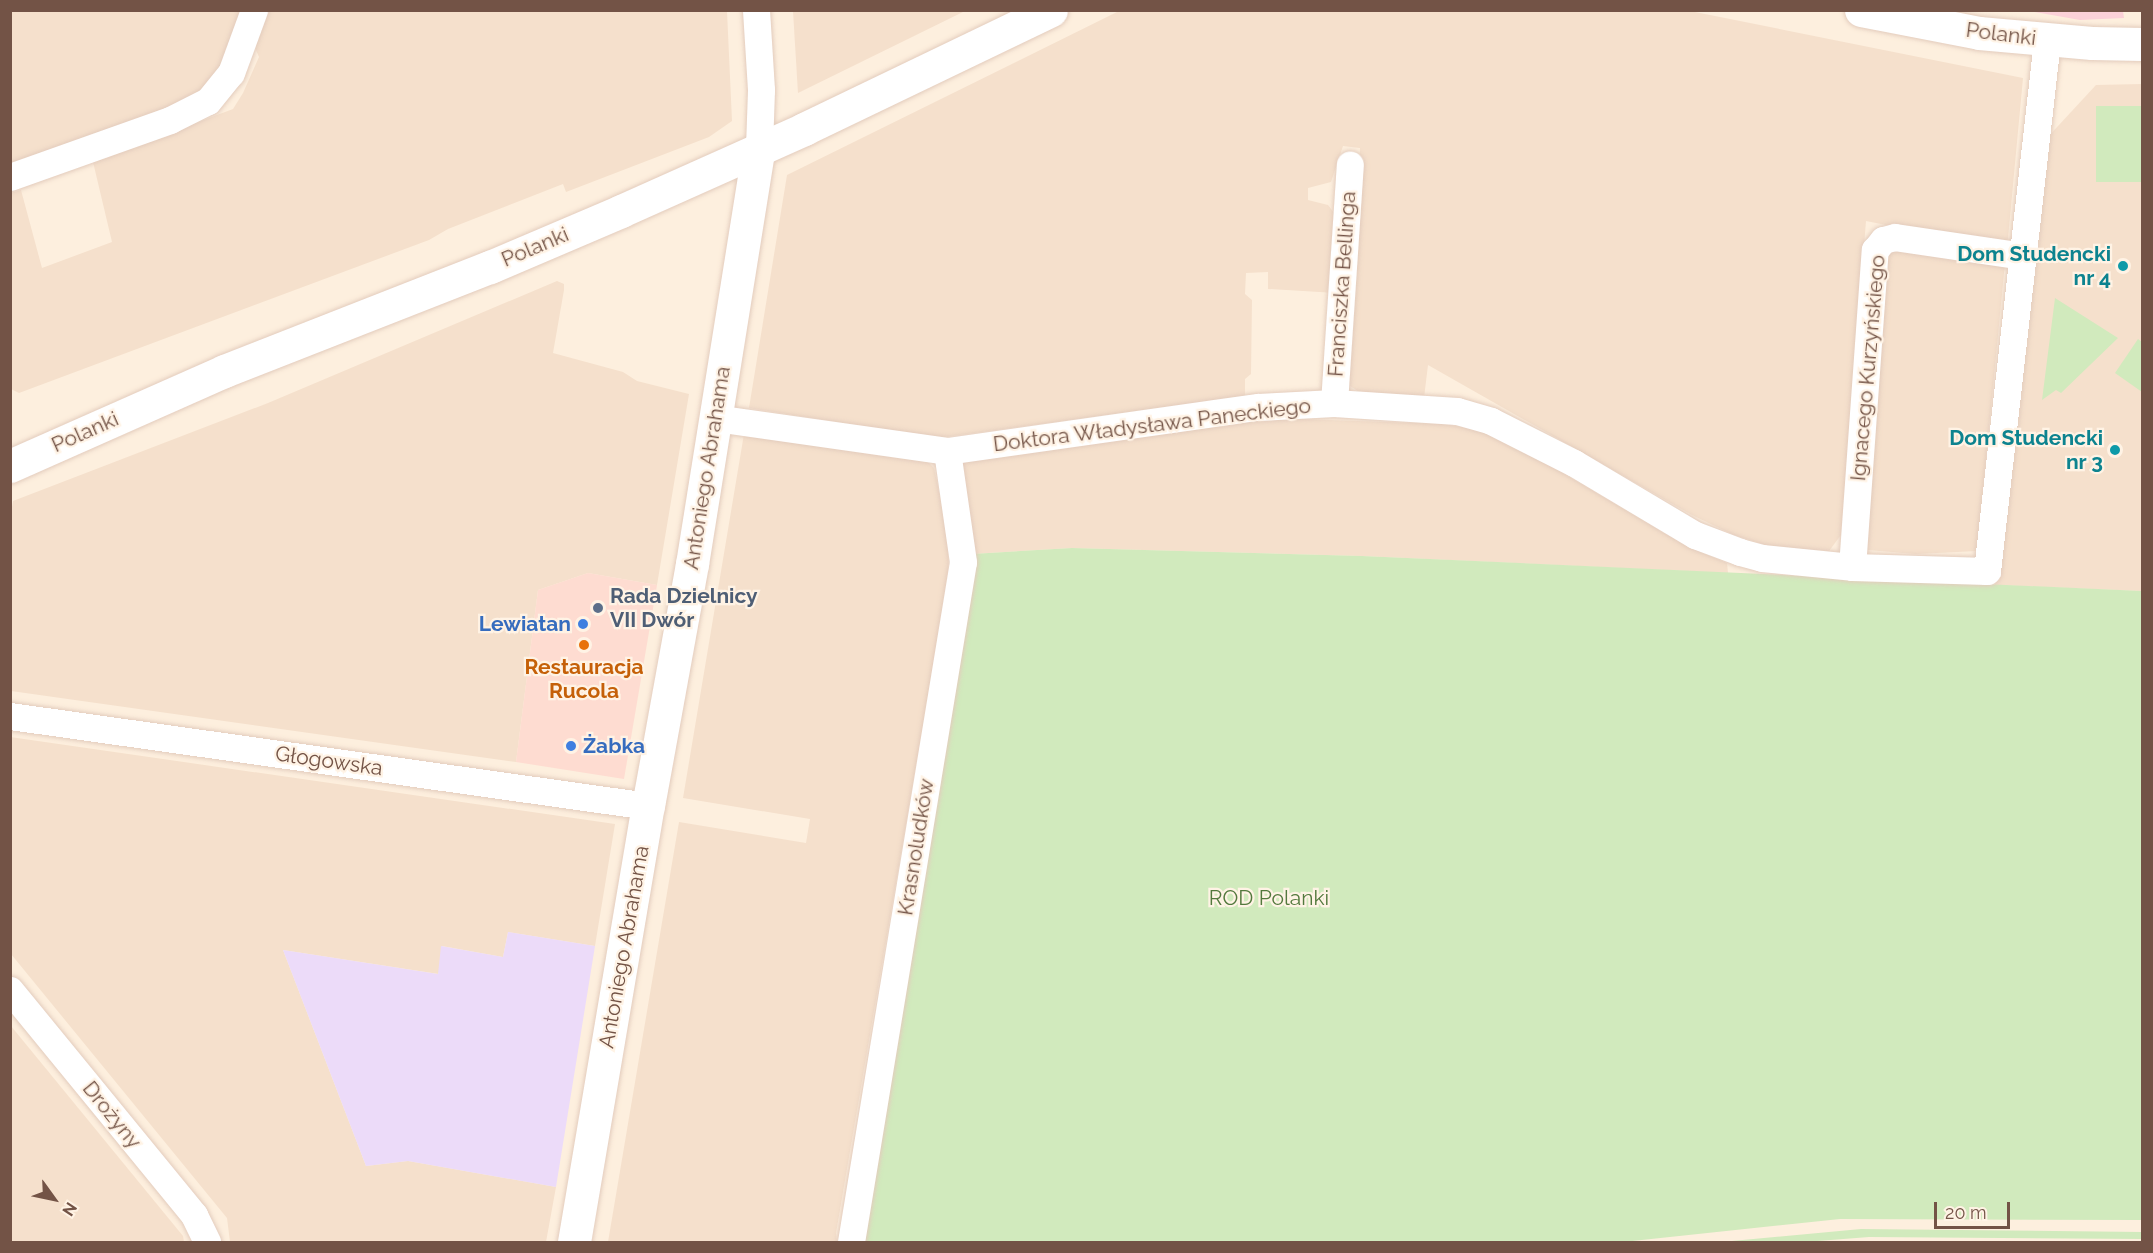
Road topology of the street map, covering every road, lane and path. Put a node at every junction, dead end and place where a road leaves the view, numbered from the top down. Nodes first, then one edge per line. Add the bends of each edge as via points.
1 (254, 10) edge
2 (756, 10) edge
3 (1052, 10) edge
4 (1861, 10) edge
5 (2047, 40) junction
6 (2142, 44) edge
7 (759, 148) junction
8 (1350, 165) dead end
9 (10, 177) edge
10 (2023, 256) junction
11 (1334, 403) junction
12 (715, 418) junction
13 (947, 451) junction
14 (10, 466) edge
15 (1852, 567) junction
16 (10, 716) edge
17 (648, 806) junction
18 (10, 990) edge
19 (207, 1242) edge
20 (574, 1242) edge
21 (851, 1242) edge

1 - 9 street via 231,74 208,101 170,120
2 - 7 street, Antoniego Abrahama via 761,90
3 - 7 street, Polanki
4 - 5 street, Polanki via 1979,33
5 - 6 street, Polanki
5 - 10 street
7 - 12 street, Antoniego Abrahama
7 - 14 street, Polanki via 490,267 224,371
8 - 11 street, Franciszka Bellinga
10 - 15 street, Doktora Władysława Paneckiego via 1987,571
10 - 15 street, Ignacego Kurzyńskiego via 1895,237 1883,240 1875,250
11 - 13 street, Doktora Władysława Paneckiego via 1258,407
11 - 15 street, Doktora Władysława Paneckiego via 1477,415 1574,463 1720,546 1762,558
12 - 13 street, Doktora Władysława Paneckiego
12 - 17 street, Antoniego Abrahama
13 - 21 street, Krasnoludków via 963,562
16 - 17 street, Głogowska
17 - 20 street, Antoniego Abrahama
18 - 19 street, Drożyny via 195,1215

